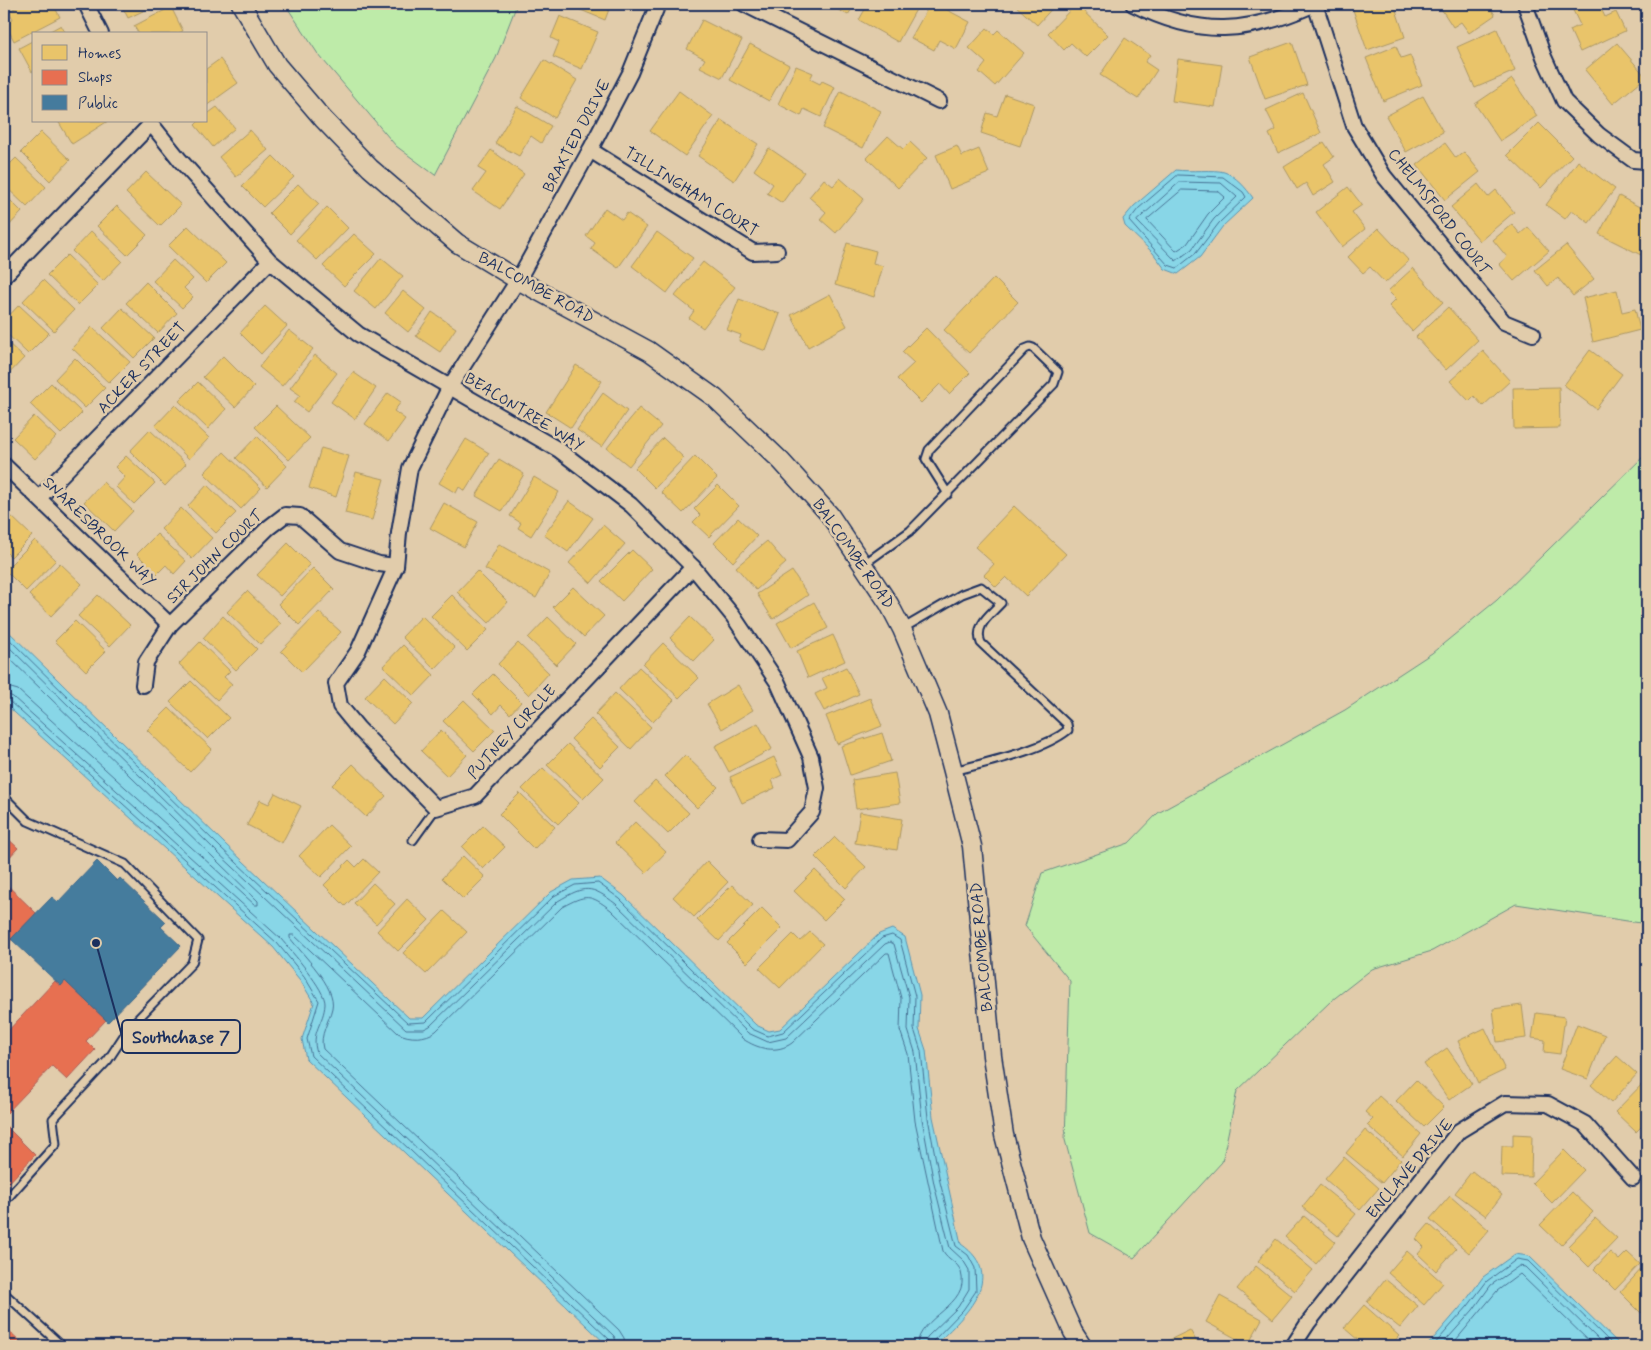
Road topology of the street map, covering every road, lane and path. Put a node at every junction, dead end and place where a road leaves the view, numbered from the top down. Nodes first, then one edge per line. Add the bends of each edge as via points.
1 (86, 4) edge
2 (241, 4) edge
3 (658, 4) edge
4 (744, 4) edge
5 (1133, 4) edge
6 (1315, 4) edge
7 (1525, 4) edge
8 (100, 32) edge
9 (939, 101) dead end
10 (150, 122) edge
11 (590, 150) junction
12 (1647, 161) edge
13 (778, 251) dead end
14 (270, 261) junction
15 (4, 276) edge
16 (518, 280) junction
17 (1533, 334) dead end
18 (450, 388) junction
19 (4, 465) edge
20 (948, 494) junction
21 (39, 498) junction
22 (863, 564) junction
23 (396, 566) junction
24 (693, 567) junction
25 (170, 624) junction
26 (902, 629) junction
27 (143, 685) dead end
28 (953, 771) junction
29 (4, 797) edge
30 (436, 808) junction
31 (760, 839) dead end
32 (413, 840) dead end
33 (1633, 1178) dead end
34 (4, 1202) edge
35 (4, 1293) edge
36 (62, 1346) edge
37 (1082, 1346) edge
38 (1293, 1346) edge

1 - 8 street
2 - 16 street, BALCOMBE ROAD via 277,64 370,168 457,243
3 - 11 street, BRAXTED DRIVE via 630,73
4 - 9 street
5 - 6 street via 1162,18 1201,27 1232,29 1267,23
6 - 17 street, CHELMSFORD COURT via 1354,126 1384,176 1504,322
7 - 12 street via 1564,101 1599,135 1633,160
10 - 14 street, BEACONTREE WAY
10 - 15 street
11 - 13 street, TILLINGHAM COURT via 754,252
11 - 16 street, BRAXTED DRIVE
14 - 18 street, BEACONTREE WAY via 358,334
14 - 21 street, ACKER STREET
16 - 18 street
16 - 22 street, BALCOMBE ROAD via 649,351 715,398 781,461 829,514
18 - 23 street via 410,468
18 - 24 street, BEACONTREE WAY via 559,450 631,505
19 - 21 street, SNARESBROOK WAY
20 - 20 lane via 1054,384 1058,372 1033,348 1025,349 929,450 928,465
20 - 22 lane via 910,531
21 - 25 street, SNARESBROOK WAY
22 - 26 street, BALCOMBE ROAD
23 - 25 street, SIR JOHN COURT via 340,551 300,516 285,515
23 - 30 street via 358,651 336,683 340,706
24 - 30 street, PUTNEY CIRCLE via 475,796
24 - 31 street, BEACONTREE WAY via 733,616 778,683 811,757 817,788 812,812 787,840
25 - 27 street, SIR JOHN COURT via 146,662
26 - 28 street, BALCOMBE ROAD via 938,714
26 - 28 lane via 962,594 981,587 1002,603 981,624 978,634 981,643 1067,724 1068,730 1058,738
28 - 37 street, BALCOMBE ROAD via 972,846 992,1056 1004,1135 1031,1238
29 - 34 lane via 28,820 125,864 198,940 192,962 129,1028 108,1060 53,1119 56,1144
30 - 32 lane
33 - 38 street, ENCLAVE DRIVE via 1585,1124 1548,1104 1506,1103 1459,1132
35 - 36 lane

